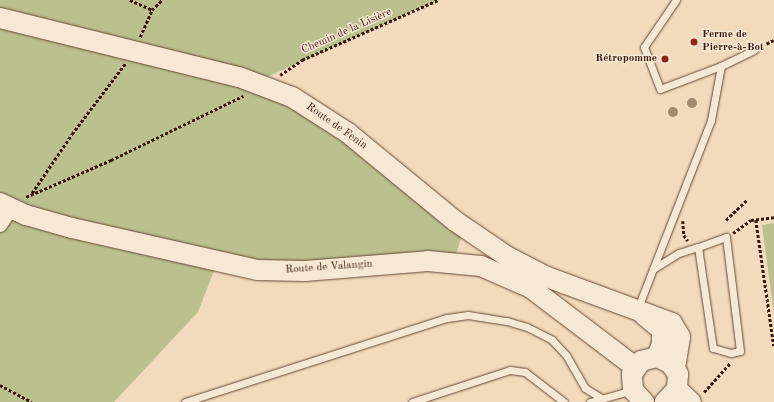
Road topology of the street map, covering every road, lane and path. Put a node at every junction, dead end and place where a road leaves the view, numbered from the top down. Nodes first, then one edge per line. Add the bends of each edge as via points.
1 (130, 0) edge
2 (162, 0) edge
3 (438, 0) edge
4 (676, 0) edge
5 (152, 10) junction
6 (0, 18) edge
7 (754, 50) dead end
8 (134, 51) junction
9 (721, 66) junction
10 (266, 85) junction
11 (32, 193) junction
12 (747, 200) dead end
13 (6, 206) edge
14 (677, 208) junction
15 (774, 217) edge
16 (726, 220) dead end
17 (756, 220) junction
18 (0, 225) edge
19 (726, 237) junction
20 (695, 248) junction
21 (653, 269) junction
22 (637, 310) junction
23 (774, 346) edge
24 (731, 353) junction
25 (657, 357) junction
26 (635, 367) junction
27 (675, 368) junction
28 (0, 385) edge
29 (639, 396) edge
30 (684, 397) edge
31 (601, 398) junction
32 (32, 402) edge
33 (185, 402) edge
34 (412, 402) edge
35 (564, 402) edge
36 (590, 402) edge

1 - 5 path
2 - 5 path
3 - 10 path, Chemin de la Lisière via 302,60
4 - 9 lane via 644,47 660,89
5 - 8 path
6 - 8 street, Route de Fenin
7 - 9 lane
8 - 10 street, Route de Fenin
8 - 11 path
9 - 14 lane via 711,120
10 - 11 path, Chemin de la Lisière via 111,160
10 - 22 street, Route de Fenin via 327,118 455,221 498,252 547,277
11 - 13 path
12 - 16 path
13 - 18 street
13 - 26 street, Route de Valangin via 72,228 257,270 305,271 428,261 481,266 531,288
14 - 20 path via 683,219 684,235
14 - 21 lane
15 - 17 path
17 - 19 path via 751,220
17 - 23 path
19 - 20 lane
19 - 24 lane via 741,347 740,351
20 - 21 lane
20 - 24 lane via 712,345 715,350
21 - 22 lane
22 - 25 street, Route de Fenin via 662,330 662,344
22 - 27 street, Route de Fenin via 668,320 676,326 680,343
24 - 30 path via 731,364
25 - 26 street via 641,361
25 - 27 street
26 - 29 street via 631,378
27 - 30 street
28 - 32 path
29 - 31 lane
31 - 33 lane via 585,388 566,355 552,340 527,327 507,321 468,315 447,318
31 - 36 lane
34 - 35 lane via 510,370 525,372

